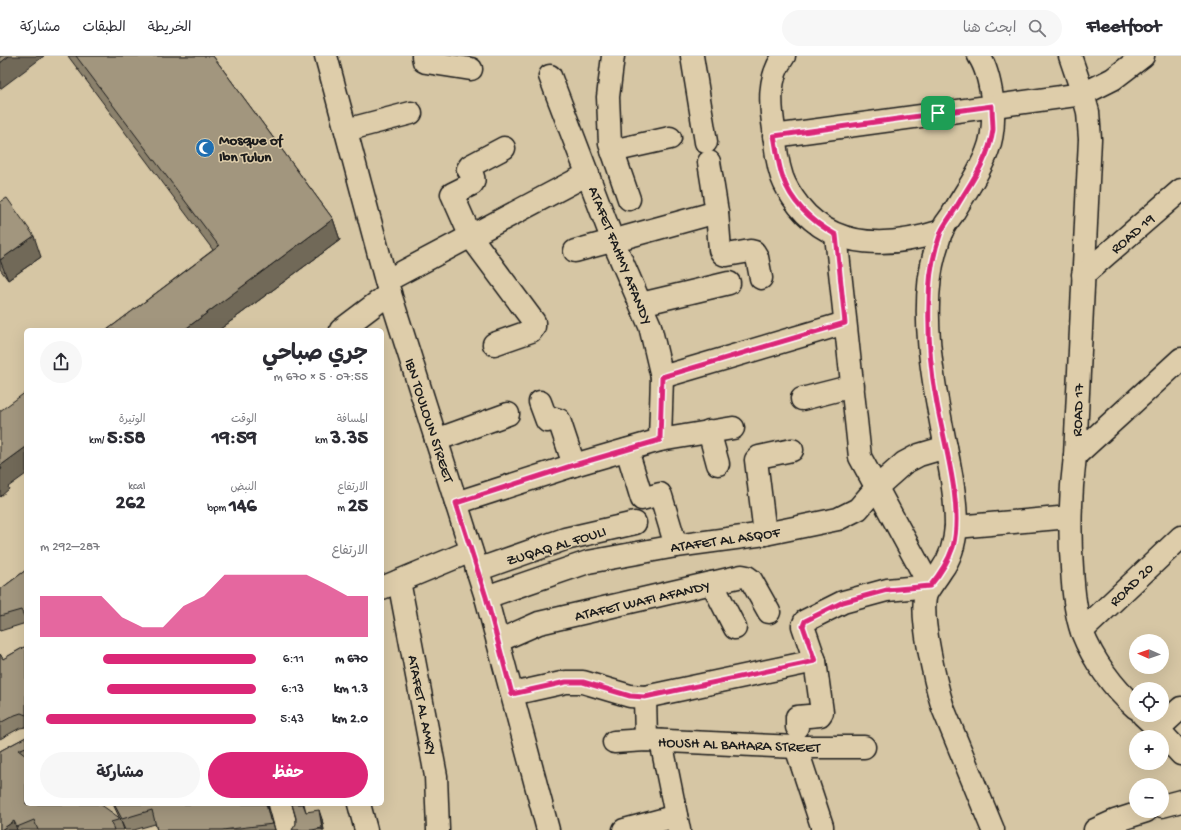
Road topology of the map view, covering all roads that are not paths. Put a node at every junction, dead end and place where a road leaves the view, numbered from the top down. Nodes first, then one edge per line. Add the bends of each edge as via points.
1 (326, 56) edge
2 (423, 56) edge
3 (613, 56) edge
4 (692, 56) edge
5 (784, 56) edge
6 (979, 56) edge
7 (1070, 56) edge
8 (1143, 56) edge
9 (471, 68) dead end
10 (550, 76) dead end
11 (1083, 94) junction
12 (992, 106) junction
13 (411, 113) dead end
14 (346, 130) junction
15 (774, 136) junction
16 (670, 138) dead end
17 (504, 148) dead end
18 (612, 151) junction
19 (588, 174) junction
20 (1181, 190) edge
21 (630, 199) dead end
22 (717, 212) junction
23 (942, 231) junction
24 (836, 235) junction
25 (471, 236) junction
26 (613, 241) junction
27 (576, 251) dead end
28 (1083, 276) junction
29 (761, 278) dead end
30 (729, 283) dead end
31 (388, 287) junction
32 (641, 304) junction
33 (845, 323) junction
34 (344, 328) edge
35 (494, 344) dead end
36 (1181, 359) edge
37 (662, 377) junction
38 (852, 386) junction
39 (802, 399) dead end
40 (540, 402) dead end
41 (508, 414) dead end
42 (733, 428) dead end
43 (709, 431) junction
44 (436, 440) junction
45 (660, 440) junction
46 (946, 447) junction
47 (627, 450) junction
48 (792, 450) dead end
49 (1076, 456) junction
50 (718, 464) dead end
51 (574, 465) junction
52 (877, 487) junction
53 (456, 503) junction
54 (1070, 517) junction
55 (634, 523) dead end
56 (956, 527) junction
57 (765, 534) junction
58 (1181, 537) edge
59 (676, 546) junction
60 (474, 560) junction
61 (712, 583) junction
62 (390, 584) edge
63 (930, 586) junction
64 (486, 597) junction
65 (769, 612) dead end
66 (735, 628) dead end
67 (1082, 631) junction
68 (498, 641) junction
69 (815, 661) junction
70 (512, 694) junction
71 (645, 697) junction
72 (1129, 701) edge
73 (1181, 708) edge
74 (1169, 714) edge
75 (1151, 722) edge
76 (796, 737) junction
77 (654, 741) junction
78 (614, 742) dead end
79 (864, 747) dead end
80 (1181, 754) edge
81 (1181, 801) edge
82 (1169, 804) edge
83 (281, 806) edge
84 (360, 806) edge
85 (1133, 818) edge
86 (678, 823) edge
87 (1120, 825) edge
88 (629, 829) edge
89 (287, 830) edge
90 (366, 830) edge
91 (438, 830) edge
92 (548, 830) edge
93 (822, 830) edge
94 (993, 830) edge
95 (1095, 830) edge

1 - 14 street, IBN TOULOUN STREET
2 - 9 street via 426,62
3 - 18 street via 608,97
4 - 22 street
5 - 15 street via 774,76 771,95
6 - 12 street via 990,82
7 - 11 street, ROAD 17
8 - 11 street via 1113,80
10 - 19 street, ATAFET FAHMY AFANDY
11 - 12 street
11 - 28 street, ROAD 17 via 1088,112 1090,139
12 - 15 street
12 - 23 street via 993,130 988,151
13 - 14 street
14 - 31 street, IBN TOULOUN STREET
15 - 24 street via 783,178 792,197 805,214
16 - 18 street
17 - 25 street via 470,166 468,169 474,182 452,194
18 - 21 street
19 - 25 street
19 - 26 street, ATAFET FAHMY AFANDY
20 - 28 street, ROAD 19
22 - 26 street
22 - 29 street via 720,250 723,254 730,255 754,252
23 - 24 street via 890,242 854,240
23 - 46 street via 930,276 929,332 936,396
24 - 33 street
25 - 31 street
25 - 35 street via 534,322 531,331
26 - 27 street
26 - 32 street, ATAFET FAHMY AFANDY
28 - 49 street, ROAD 17
30 - 32 street
31 - 34 street
31 - 44 street, IBN TOULOUN STREET
32 - 37 street, ATAFET FAHMY AFANDY via 650,326
33 - 37 street
33 - 38 street
36 - 49 street
37 - 45 street, ATAFET FAHMY AFANDY
38 - 39 street
38 - 52 street via 860,457
40 - 51 street via 547,421 560,420
41 - 44 street
42 - 43 street
43 - 45 street
43 - 50 street
44 - 53 street, IBN TOULOUN STREET
45 - 47 street
46 - 52 street, ATAFET AL ASQOF via 919,455 904,463
46 - 56 street
47 - 51 street
47 - 59 street via 642,499 660,494
48 - 57 street via 759,457 756,460
49 - 54 street, ROAD 17
51 - 53 street
52 - 57 street, ATAFET AL ASQOF via 858,509 848,515
52 - 63 street
53 - 60 street, IBN TOULOUN STREET
54 - 56 street
54 - 67 street, ROAD 17 via 1073,593
55 - 60 street, ZUQAQ AL FOULI
56 - 63 street via 954,544 948,559
57 - 59 street, ATAFET AL ASQOF
58 - 67 street, ROAD 20
59 - 64 street, ATAFET AL ASQOF via 588,562
60 - 62 street, ZUQAQ AL FOULI
60 - 64 street, IBN TOULOUN STREET
61 - 65 street, ATAFET WAFI AFANDY via 747,577
61 - 66 street
61 - 68 street, ATAFET WAFI AFANDY via 539,623
62 - 91 street, ATAFET AL AMRY via 436,776
63 - 69 street via 887,590 843,602 803,623
63 - 94 street via 926,594 924,612 937,689
64 - 68 street, IBN TOULOUN STREET
67 - 72 street, ROAD 17 via 1095,659
68 - 70 street, IBN TOULOUN STREET
69 - 71 street
69 - 76 street via 822,712 797,717
70 - 71 street via 566,682 583,682 630,696
70 - 92 street, IBN TOULOUN STREET
71 - 77 street
73 - 74 street
75 - 80 street
76 - 77 street, HOUSH AL BAHARA STREET
76 - 79 street, HOUSH AL BAHARA STREET
76 - 93 street
77 - 78 street, HOUSH AL BAHARA STREET
77 - 86 street
81 - 82 street
83 - 89 street
84 - 90 street
85 - 87 street
86 - 88 street
87 - 95 street

